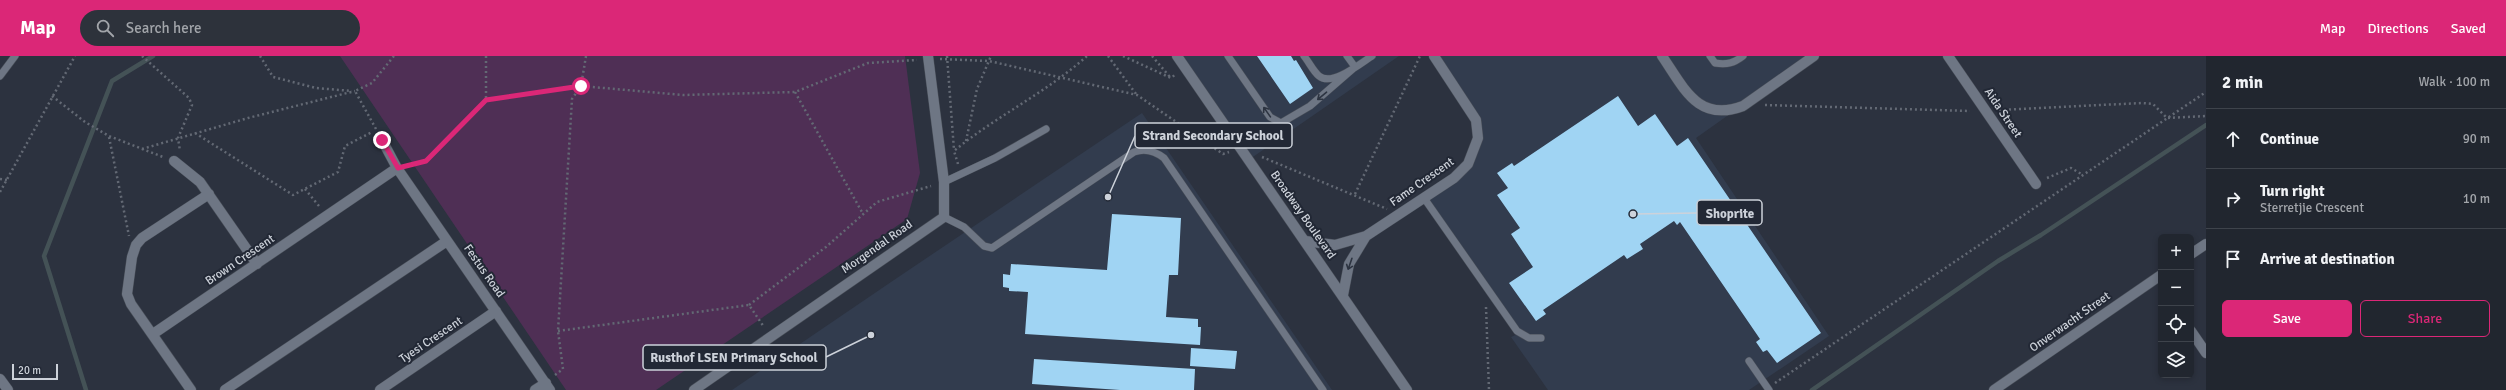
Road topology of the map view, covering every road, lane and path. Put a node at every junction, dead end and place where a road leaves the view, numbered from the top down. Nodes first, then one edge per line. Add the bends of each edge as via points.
1 (15, 56) edge
2 (75, 56) edge
3 (142, 56) edge
4 (260, 56) edge
5 (394, 56) edge
6 (486, 56) edge
7 (586, 56) edge
8 (991, 56) edge
9 (1088, 56) edge
10 (1108, 56) edge
11 (1123, 56) edge
12 (1152, 56) edge
13 (1177, 56) edge
14 (1228, 56) edge
15 (1304, 56) edge
16 (1347, 56) edge
17 (1372, 56) edge
18 (1420, 56) edge
19 (1434, 56) edge
20 (1663, 56) edge
21 (1710, 56) edge
22 (1744, 56) edge
23 (1814, 56) edge
24 (1948, 56) edge
25 (928, 57) edge
26 (947, 58) edge
27 (989, 61) junction
28 (1184, 66) junction
29 (1355, 67) junction
30 (0, 76) edge
31 (1063, 78) junction
32 (1171, 78) junction
33 (581, 86) junction
34 (355, 91) junction
35 (795, 92) junction
36 (2206, 92) edge
37 (1137, 95) junction
38 (52, 96) junction
39 (486, 100) junction
40 (1764, 105) dead end
41 (1986, 110) junction
42 (2206, 116) edge
43 (2167, 118) junction
44 (1046, 129) dead end
45 (376, 130) junction
46 (195, 133) junction
47 (109, 136) junction
48 (178, 138) junction
49 (382, 140) joint
50 (966, 141) junction
51 (1241, 148) junction
52 (142, 149) junction
53 (954, 151) junction
54 (177, 163) junction
55 (398, 168) junction
56 (960, 174) junction
57 (2083, 175) junction
58 (0, 179) edge
59 (7, 180) junction
60 (944, 182) junction
61 (2036, 184) joint
62 (306, 189) junction
63 (0, 192) edge
64 (209, 194) junction
65 (1355, 194) junction
66 (1424, 198) junction
67 (864, 214) junction
68 (1399, 214) junction
69 (327, 216) junction
70 (944, 217) junction
71 (1366, 236) junction
72 (447, 241) junction
73 (1305, 241) junction
74 (2206, 244) edge
75 (136, 245) junction
76 (2194, 252) edge
77 (257, 264) junction
78 (2158, 277) edge
79 (1485, 284) junction
80 (1343, 295) junction
81 (749, 305) junction
82 (496, 311) junction
83 (558, 331) junction
84 (153, 334) junction
85 (2194, 335) edge
86 (771, 336) junction
87 (1541, 338) dead end
88 (2206, 353) edge
89 (1749, 361) dead end
90 (0, 378) edge
91 (548, 386) edge
92 (1768, 389) edge
93 (8, 390) edge
94 (191, 390) edge
95 (225, 390) edge
96 (380, 390) edge
97 (535, 390) edge
98 (694, 390) edge
99 (1323, 390) edge
100 (1407, 390) edge
101 (1489, 390) edge
102 (1994, 390) edge

1 - 30 lane
2 - 38 path
3 - 48 path via 192,105
4 - 34 path via 273,77 316,88
5 - 34 path via 372,83
6 - 39 path
7 - 33 path
8 - 27 path
9 - 31 path
10 - 37 path
11 - 32 path
12 - 32 path
13 - 28 street, Broadway Boulevard
29 -> 14 lane via 1310,106 1281,123 1270,117
15 - 29 lane via 1318,76 1326,79 1337,77
16 - 29 lane
17 - 29 lane
18 - 65 path
19 - 66 street, Fame Crescent via 1474,115 1479,130 1477,146 1468,164 1454,178
20 - 23 street via 1697,103 1717,112 1743,106
21 - 22 lane via 1715,63 1721,64 1732,63
24 - 41 street, Aida Street
25 - 26 path
25 - 35 path via 868,63
25 - 60 street
26 - 27 path
26 - 53 path
27 - 31 path
27 - 50 path via 977,89
28 - 32 path
28 - 51 street, Broadway Boulevard
31 - 37 path
31 - 50 path via 976,132
33 - 35 path via 683,95
33 - 39 path
33 - 83 path via 572,99
34 - 45 path
34 - 46 path
35 - 67 path
36 - 43 path
37 - 51 path via 1223,154
38 - 47 path via 85,122
38 - 59 path
39 - 55 path via 426,161
40 - 41 path
41 - 43 path via 2142,103 2153,104
41 - 61 street, Aida Street
42 - 43 path
43 - 57 path
44 - 56 lane
45 - 49 path
45 - 62 path via 345,146 338,172
46 - 48 path
46 - 62 path via 294,196
47 - 52 path
47 - 75 path via 129,236
48 - 52 path
48 - 54 path
49 - 55 street, Festus Road
50 - 53 path
51 - 65 path
51 - 73 street, Broadway Boulevard
52 - 54 path
53 - 56 path
54 - 64 street via 200,182
55 - 69 street, Brown Crescent
55 - 72 street, Festus Road
56 - 60 lane
57 - 61 path via 2071,168
57 - 92 path
58 - 59 path
59 - 63 path
60 - 67 path via 877,202
60 - 70 street
62 - 69 path
64 - 75 street via 142,238
64 - 77 street
65 - 68 path
66 - 68 street, Fame Crescent
66 - 79 lane
67 - 81 path via 826,247
68 - 71 street, Fame Crescent
69 - 77 street, Brown Crescent
70 - 86 street, Morgendal Road
70 - 99 lane via 964,227 984,246 992,248 1134,152 1153,152 1164,158
71 - 73 street, Fame Crescent via 1335,245
71 -> 80 street, Fame Crescent via 1349,264
72 - 82 street, Festus Road
72 - 95 street
73 - 80 street, Broadway Boulevard
74 - 76 street
75 - 84 street via 127,294 131,304
77 - 84 street, Brown Crescent
78 - 102 street, Onverwacht Street
79 - 87 lane via 1520,334 1529,338
79 - 101 path
80 - 100 street, Broadway Boulevard
81 - 83 path
81 - 86 path
82 - 91 street, Festus Road
82 - 96 street, Tyesi Crescent
83 - 91 path via 563,370
84 - 94 street
85 - 88 street
86 - 98 street, Morgendal Road
89 - 92 lane
90 - 93 street
91 - 97 street

